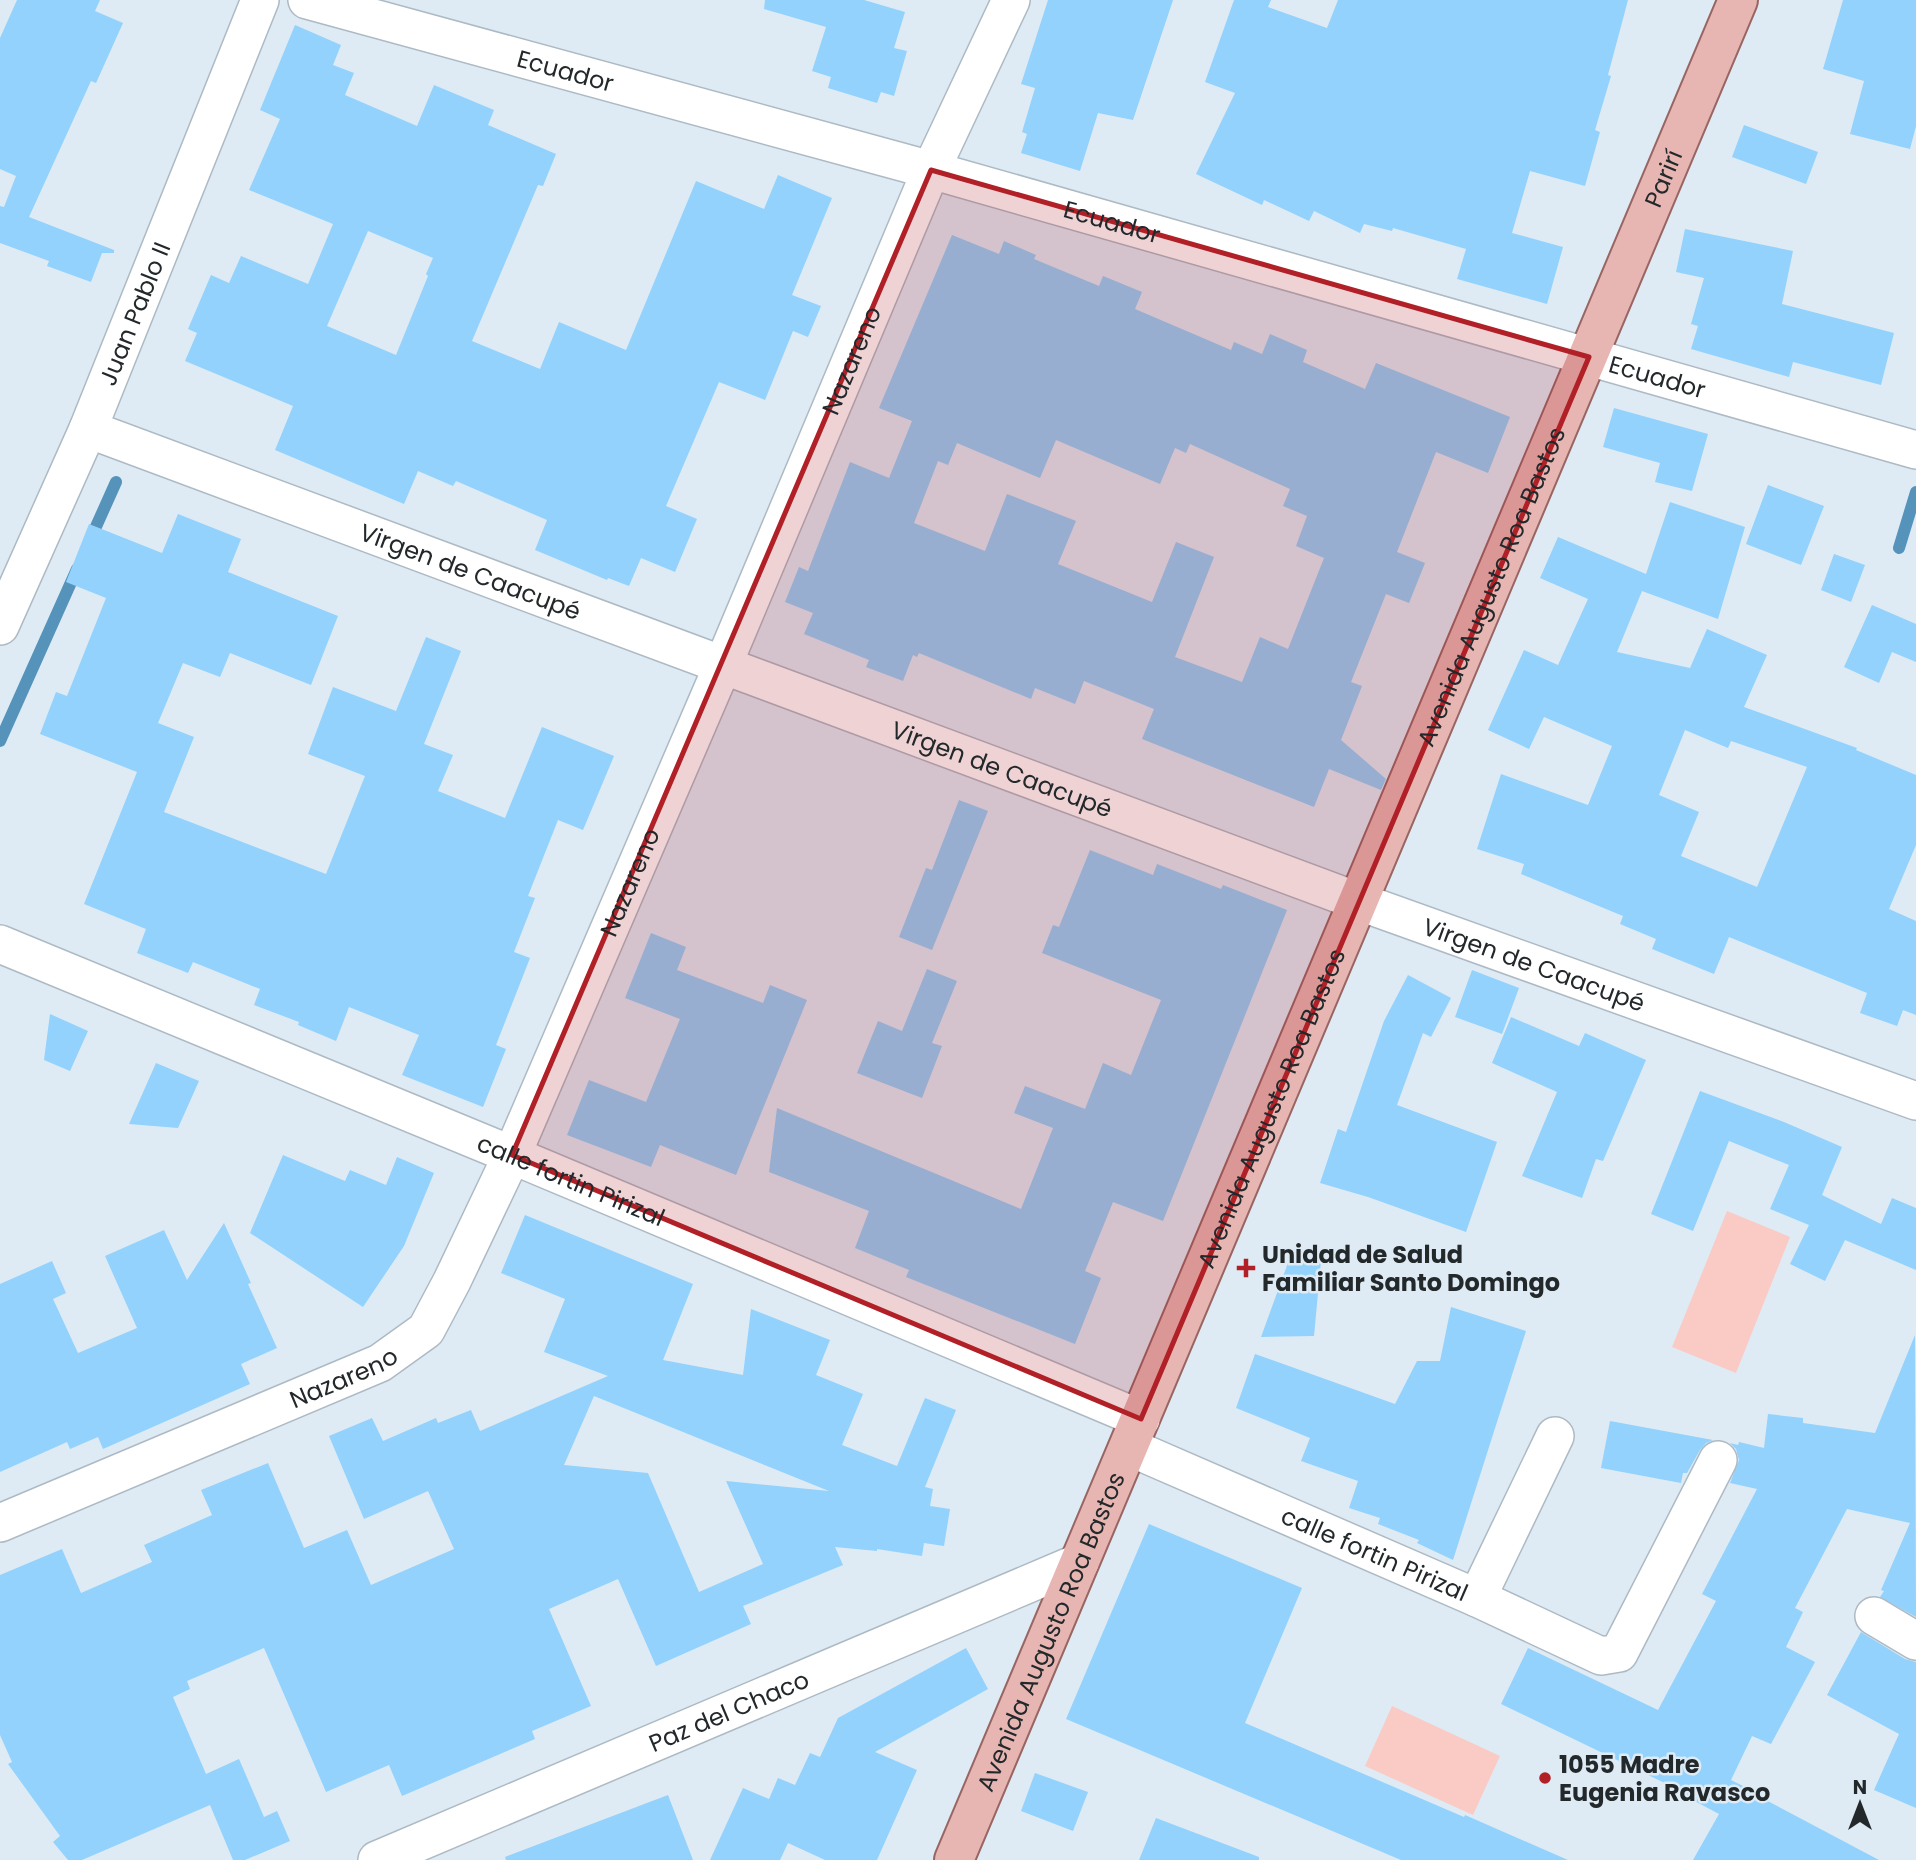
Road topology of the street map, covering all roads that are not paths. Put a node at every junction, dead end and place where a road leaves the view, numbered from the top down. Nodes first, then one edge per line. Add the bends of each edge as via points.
1 (260, 0) edge
2 (307, 0) edge
3 (1011, 0) edge
4 (1738, 0) edge
5 (931, 170) junction
6 (1590, 357) junction
7 (88, 429) junction
8 (1900, 445) edge
9 (0, 626) edge
10 (723, 665) junction
11 (1360, 902) junction
12 (0, 944) edge
13 (1916, 1101) edge
14 (512, 1155) junction
15 (1135, 1433) junction
16 (1555, 1436) dead end
17 (1718, 1460) dead end
18 (0, 1523) edge
19 (1080, 1562) junction
20 (1477, 1598) junction
21 (1874, 1616) dead end
22 (1916, 1641) edge
23 (377, 1860) edge
24 (954, 1860) edge

1 - 7 street, Juan Pablo II
2 - 5 street, Ecuador
3 - 5 street, Nazareno
4 - 6 main road, Parirí
5 - 6 street, Ecuador
5 - 10 street, Nazareno
6 - 8 street, Ecuador
6 - 11 main road, Avenida Augusto Roa Bastos
7 - 9 street, Juan Pablo II
7 - 10 street, Virgen de Caacupé
10 - 11 street, Virgen de Caacupé
10 - 14 street, Nazareno
11 - 13 street, Virgen de Caacupé
11 - 15 main road, Avenida Augusto Roa Bastos
12 - 14 street, calle fortin Pirizal
14 - 15 street, calle fortin Pirizal
14 - 18 street, Nazareno via 425,1330 380,1363
15 - 19 main road, Avenida Augusto Roa Bastos
15 - 20 street, calle fortin Pirizal
16 - 20 street
17 - 20 street, calle fortin Pirizal via 1619,1653 1601,1656
19 - 23 street, Paz del Chaco
19 - 24 main road, Avenida Augusto Roa Bastos
21 - 22 street

